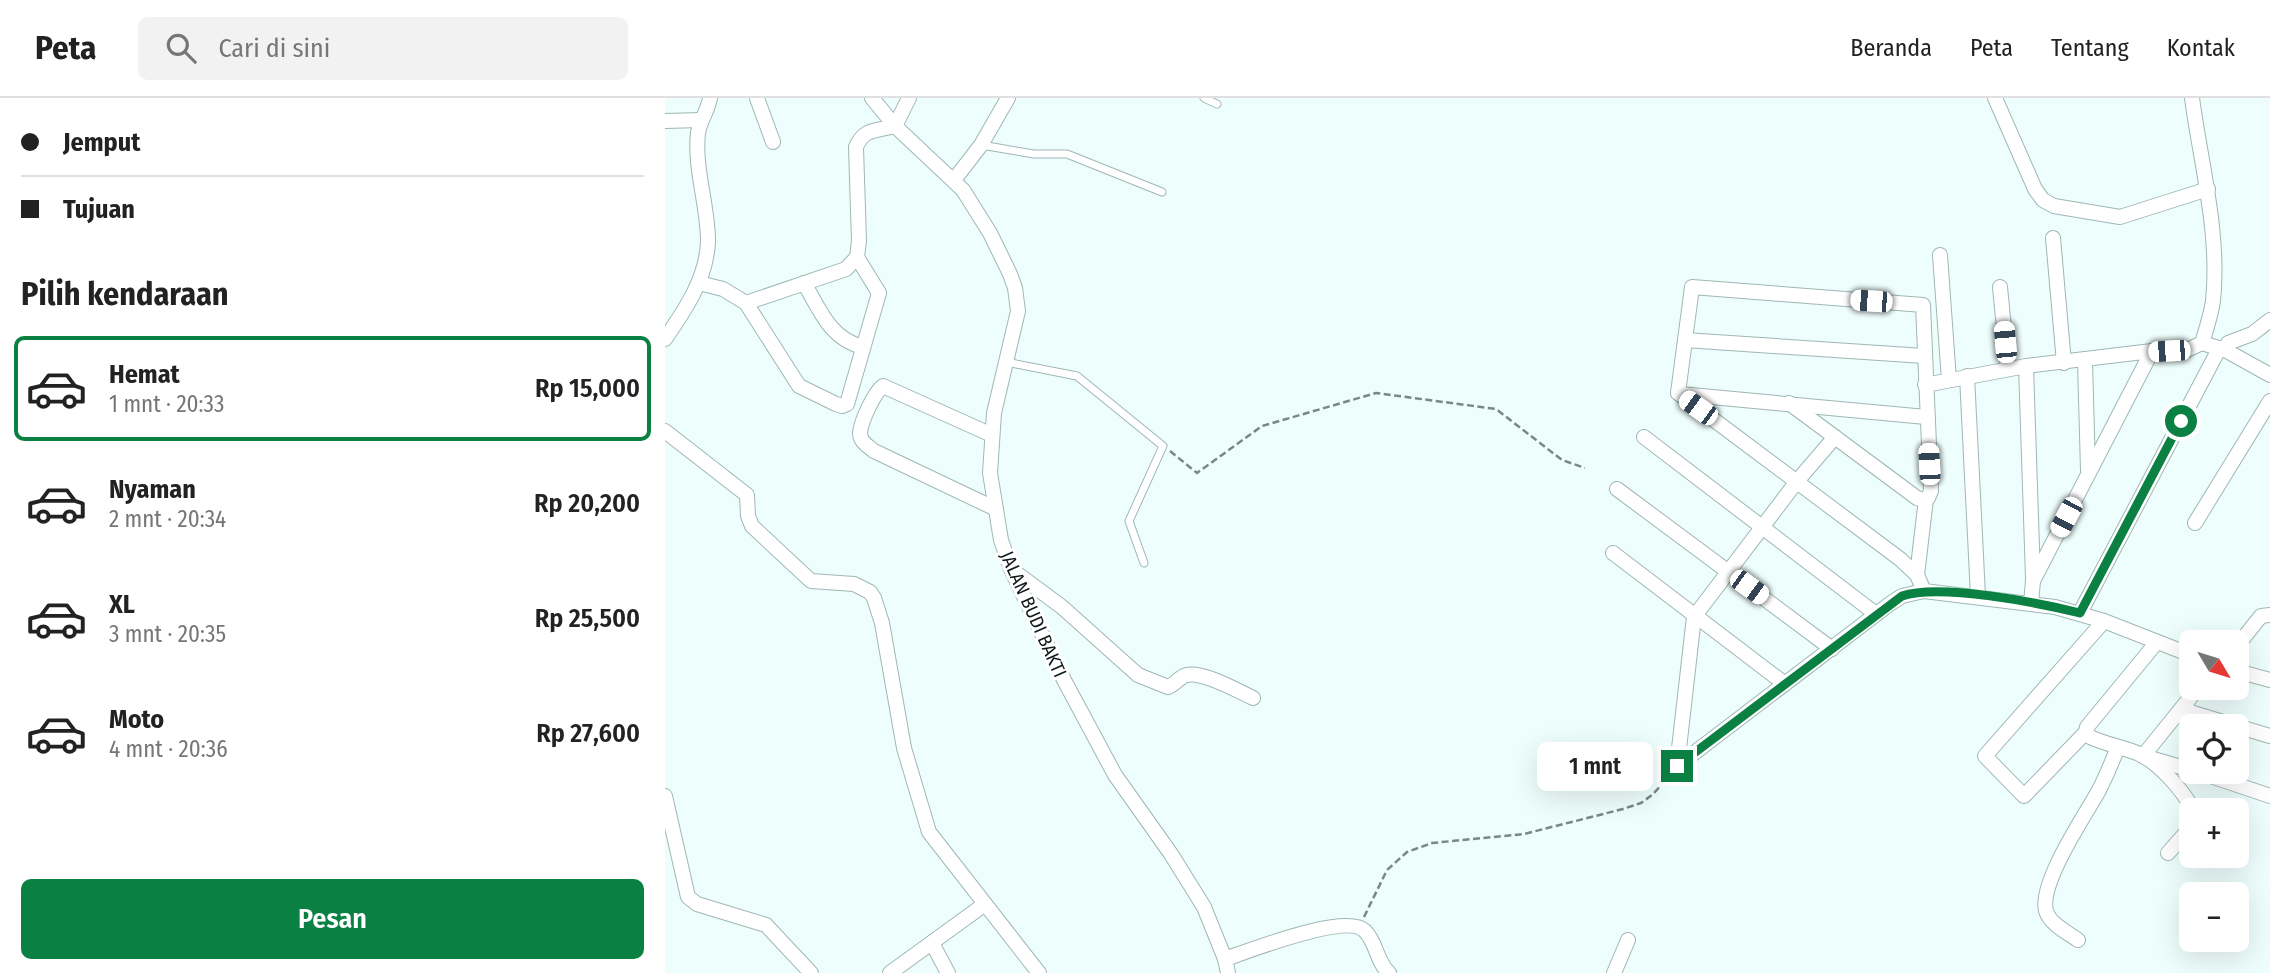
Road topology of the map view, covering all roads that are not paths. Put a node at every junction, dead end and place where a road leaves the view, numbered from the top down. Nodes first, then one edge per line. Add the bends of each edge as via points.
1 (710, 98) edge
2 (757, 98) edge
3 (871, 98) edge
4 (909, 98) edge
5 (1008, 98) edge
6 (1204, 98) edge
7 (1995, 98) edge
8 (2192, 98) edge
9 (1217, 104) dead end
10 (701, 120) junction
11 (665, 121) edge
12 (895, 126) junction
13 (773, 142) dead end
14 (981, 145) junction
15 (954, 180) junction
16 (2209, 190) junction
17 (1162, 192) dead end
18 (2053, 238) dead end
19 (1940, 255) dead end
20 (857, 257) junction
21 (699, 283) junction
22 (804, 283) junction
23 (2000, 287) dead end
24 (745, 303) junction
25 (2270, 320) edge
26 (665, 339) edge
27 (1685, 340) junction
28 (2202, 343) junction
29 (863, 347) junction
30 (2222, 350) junction
31 (2153, 351) junction
32 (1924, 356) junction
33 (2085, 360) junction
34 (1006, 362) junction
35 (2064, 363) junction
36 (2027, 366) junction
37 (2008, 369) junction
38 (2270, 375) edge
39 (1967, 376) junction
40 (1949, 380) junction
41 (1925, 384) junction
42 (1678, 393) junction
43 (2270, 401) edge
44 (1789, 402) junction
45 (1926, 417) junction
46 (665, 431) edge
47 (992, 435) junction
48 (1644, 437) dead end
49 (1835, 437) junction
50 (2088, 475) junction
51 (1798, 480) junction
52 (1617, 489) dead end
53 (1926, 499) junction
54 (996, 509) junction
55 (2195, 523) dead end
56 (1763, 526) junction
57 (1613, 553) dead end
58 (1144, 563) dead end
59 (1011, 569) junction
60 (1728, 572) junction
61 (1917, 575) junction
62 (2033, 581) junction
63 (1924, 591) junction
64 (1978, 596) junction
65 (2031, 603) junction
66 (2080, 613) junction
67 (1876, 614) junction
68 (2270, 615) edge
69 (1694, 617) junction
70 (2103, 621) junction
71 (2249, 632) edge
72 (2157, 642) junction
73 (1832, 649) junction
74 (2179, 650) edge
75 (2249, 674) edge
76 (2270, 680) edge
77 (1785, 684) junction
78 (1252, 698) dead end
79 (2189, 700) edge
80 (2183, 707) junction
81 (2086, 732) junction
82 (2270, 736) edge
83 (2119, 747) junction
84 (2143, 756) junction
85 (2179, 766) edge
86 (2234, 784) edge
87 (665, 796) edge
88 (2270, 796) edge
89 (2184, 798) edge
90 (2179, 841) edge
91 (2168, 853) dead end
92 (985, 904) junction
93 (1628, 940) dead end
94 (2078, 940) dead end
95 (932, 943) junction
96 (1227, 966) edge
97 (811, 973) edge
98 (890, 973) edge
99 (948, 973) edge
100 (1039, 973) edge
101 (1389, 973) edge
102 (1614, 973) edge

1 - 10 street
2 - 13 street
3 - 12 street, JALAN BUDI BAKTI
4 - 12 street
5 - 14 street
6 - 9 lane
7 - 16 street via 2035,189 2054,206 2120,217
8 - 16 street
10 - 11 street
10 - 21 street via 698,159 708,241
12 - 15 street, JALAN BUDI BAKTI
12 - 20 street via 866,132 856,148
14 - 15 street
14 - 17 lane via 1067,155
15 - 34 street, JALAN BUDI BAKTI via 990,233 1015,288 1018,311
16 - 28 street via 2213,304
18 - 35 street
19 - 40 street
20 - 22 street via 846,269
20 - 29 street via 879,293
21 - 24 street via 723,289
21 - 26 street
22 - 24 street
22 - 29 street via 838,337
23 - 37 street
24 - 29 street via 799,386 836,404 847,404
25 - 30 street
27 - 32 street
27 - 32 street via 1692,287 1923,305
27 - 42 street
28 - 30 street
28 - 31 street via 2187,350
30 - 38 street
30 - 66 street
31 - 33 street
31 - 50 street
32 - 41 street
33 - 35 street
33 - 50 street
34 - 47 street, JALAN BUDI BAKTI
34 - 58 lane via 1077,376 1163,446 1129,521
35 - 36 street
36 - 37 street
36 - 62 street
37 - 39 street
39 - 40 street
39 - 64 street
40 - 41 street
41 - 45 street
42 - 44 street
42 - 51 street
43 - 55 street
44 - 45 street
44 - 49 street
45 - 53 street via 1931,491
46 - 92 street via 747,495 752,526 811,581 854,584 870,592 882,623 904,748 929,832
47 - 54 street, JALAN BUDI BAKTI via 990,473
47 - 54 street via 883,386 875,392 860,432 863,443 874,451
48 - 56 street
49 - 51 street
49 - 53 street via 1917,498
50 - 62 street
51 - 56 street
51 - 61 street
52 - 60 street
53 - 61 street
54 - 59 street, JALAN BUDI BAKTI
56 - 60 street
56 - 67 street
57 - 69 street
59 - 78 street via 1146,680 1168,687 1186,675 1198,676
59 - 96 street, JALAN BUDI BAKTI via 1115,775 1204,907
60 - 69 street
60 - 73 street
61 - 63 street
62 - 65 street
63 - 64 street
63 - 67 street via 1902,596
64 - 65 street
65 - 66 street
66 - 70 street
67 - 73 street
68 - 71 street via 2261,617
69 - 77 street
69 - 77 street via 1677,766
70 - 72 street
70 - 81 street via 1985,756 2024,796
72 - 74 street
72 - 81 street
73 - 77 street
75 - 76 street
79 - 80 street
80 - 82 street
80 - 84 street
81 - 83 street
83 - 84 street
83 - 94 street via 2053,875 2045,904 2048,916
84 - 85 street
84 - 89 street
86 - 88 street
87 - 97 street via 688,897 697,904 766,925
90 - 91 street
92 - 95 street
92 - 100 street
93 - 102 street
95 - 98 street
95 - 99 street
96 - 101 street via 1307,933 1343,926 1359,927 1368,935

